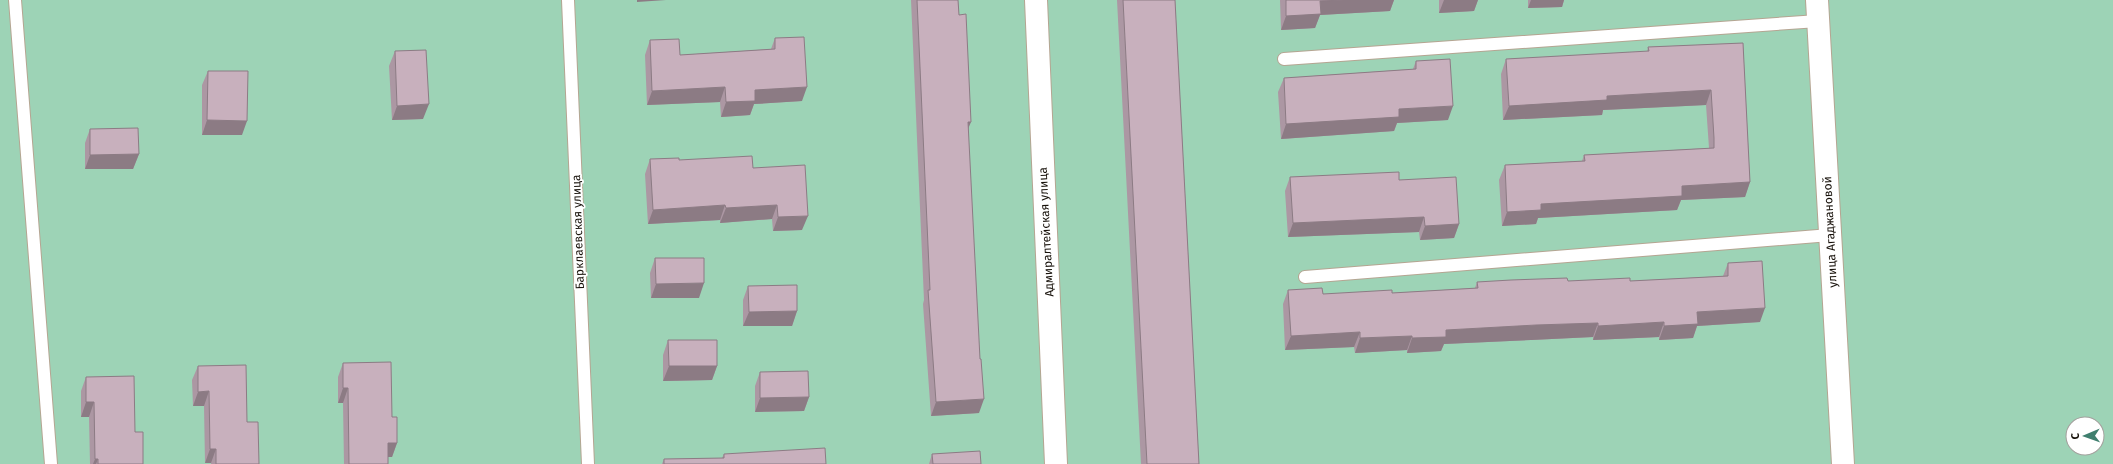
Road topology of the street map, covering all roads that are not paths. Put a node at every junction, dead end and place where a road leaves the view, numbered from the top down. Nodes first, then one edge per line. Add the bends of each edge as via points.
1 (15, 0) edge
2 (568, 0) edge
3 (1036, 0) edge
4 (1818, 10) edge
5 (1284, 59) dead end
6 (1830, 236) junction
7 (1305, 277) dead end
8 (50, 464) edge
9 (588, 464) edge
10 (1056, 464) edge
11 (1843, 464) edge

1 - 8 lane
2 - 9 lane, Барклаевская улица
3 - 10 street, Адмиралтейская улица
4 - 5 lane
4 - 6 street, улица Агаджановой
6 - 7 lane
6 - 11 street, улица Агаджановой

